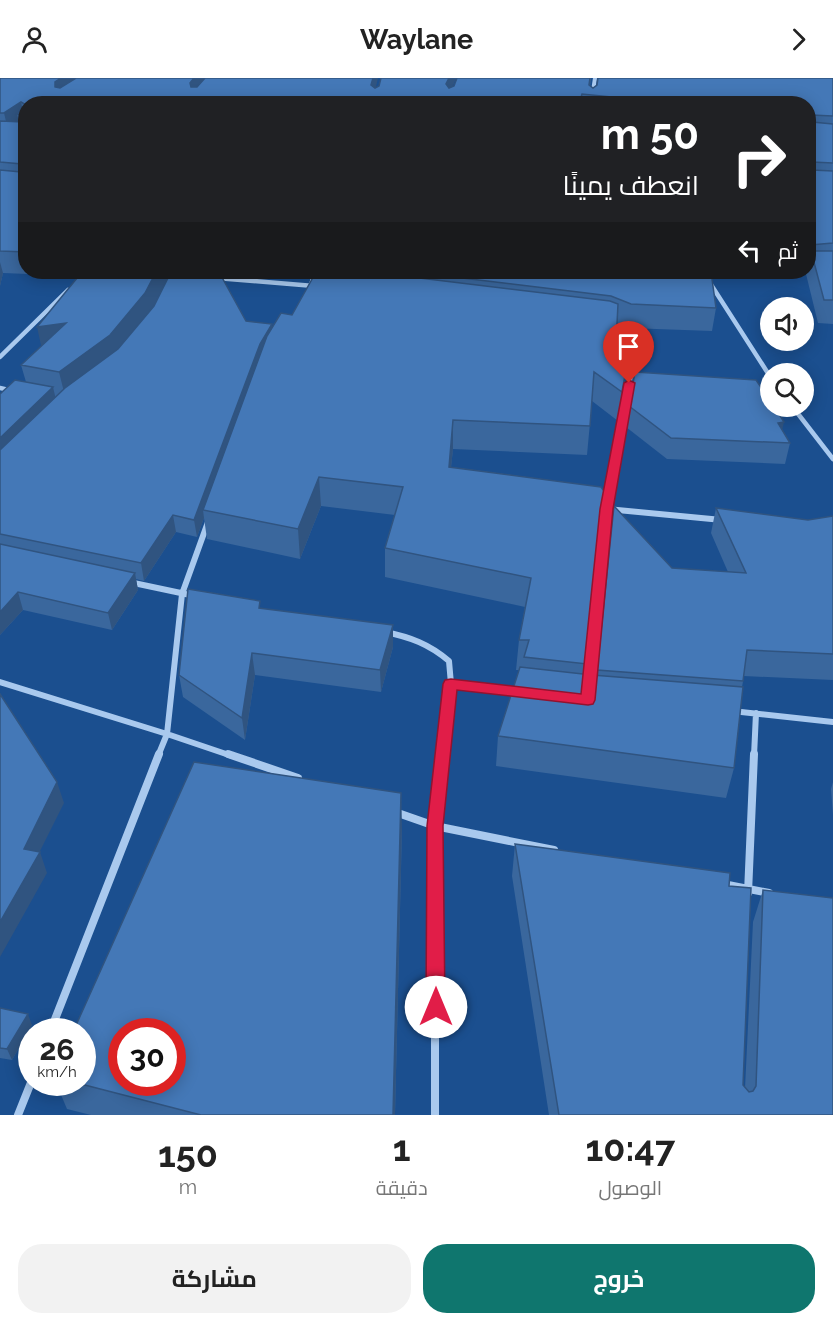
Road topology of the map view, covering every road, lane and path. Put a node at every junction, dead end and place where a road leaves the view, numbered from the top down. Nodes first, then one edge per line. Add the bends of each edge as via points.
1 (595, 78) edge
2 (592, 96) edge
3 (231, 279) edge
4 (312, 279) edge
5 (707, 279) edge
6 (310, 286) junction
7 (71, 287) edge
8 (322, 287) edge
9 (305, 295) edge
10 (608, 324) edge
11 (0, 357) edge
12 (761, 363) edge
13 (0, 388) edge
14 (22, 393) edge
15 (801, 417) edge
16 (833, 459) edge
17 (607, 509) junction
18 (210, 516) edge
19 (726, 520) edge
20 (125, 582) edge
21 (182, 594) junction
22 (205, 598) edge
23 (378, 631) edge
24 (0, 682) edge
25 (451, 684) junction
26 (589, 688) edge
27 (531, 693) edge
28 (722, 710) edge
29 (756, 713) junction
30 (833, 722) edge
31 (167, 734) junction
32 (301, 780) edge
33 (390, 810) edge
34 (435, 826) junction
35 (562, 851) edge
36 (713, 882) edge
37 (748, 889) junction
38 (780, 895) edge
39 (748, 901) edge
40 (55, 1018) edge
41 (26, 1096) edge
42 (18, 1115) edge
43 (435, 1115) edge

1 - 2 street
3 - 6 street
4 - 6 street
5 - 12 street
6 - 8 street
6 - 9 street
7 - 11 street
10 - 17 street via 637,341
13 - 14 street
15 - 16 street
17 - 19 street
17 - 26 street
18 - 21 street
20 - 21 street
21 - 22 street
21 - 31 street
23 - 25 street via 421,640 440,652 449,661
24 - 31 street
25 - 27 street
25 - 34 street
28 - 29 street
29 - 30 street
29 - 37 street
31 - 32 street
31 - 40 street
33 - 34 street
34 - 35 street
34 - 43 street
36 - 37 street
37 - 38 street
37 - 39 street
41 - 42 street

